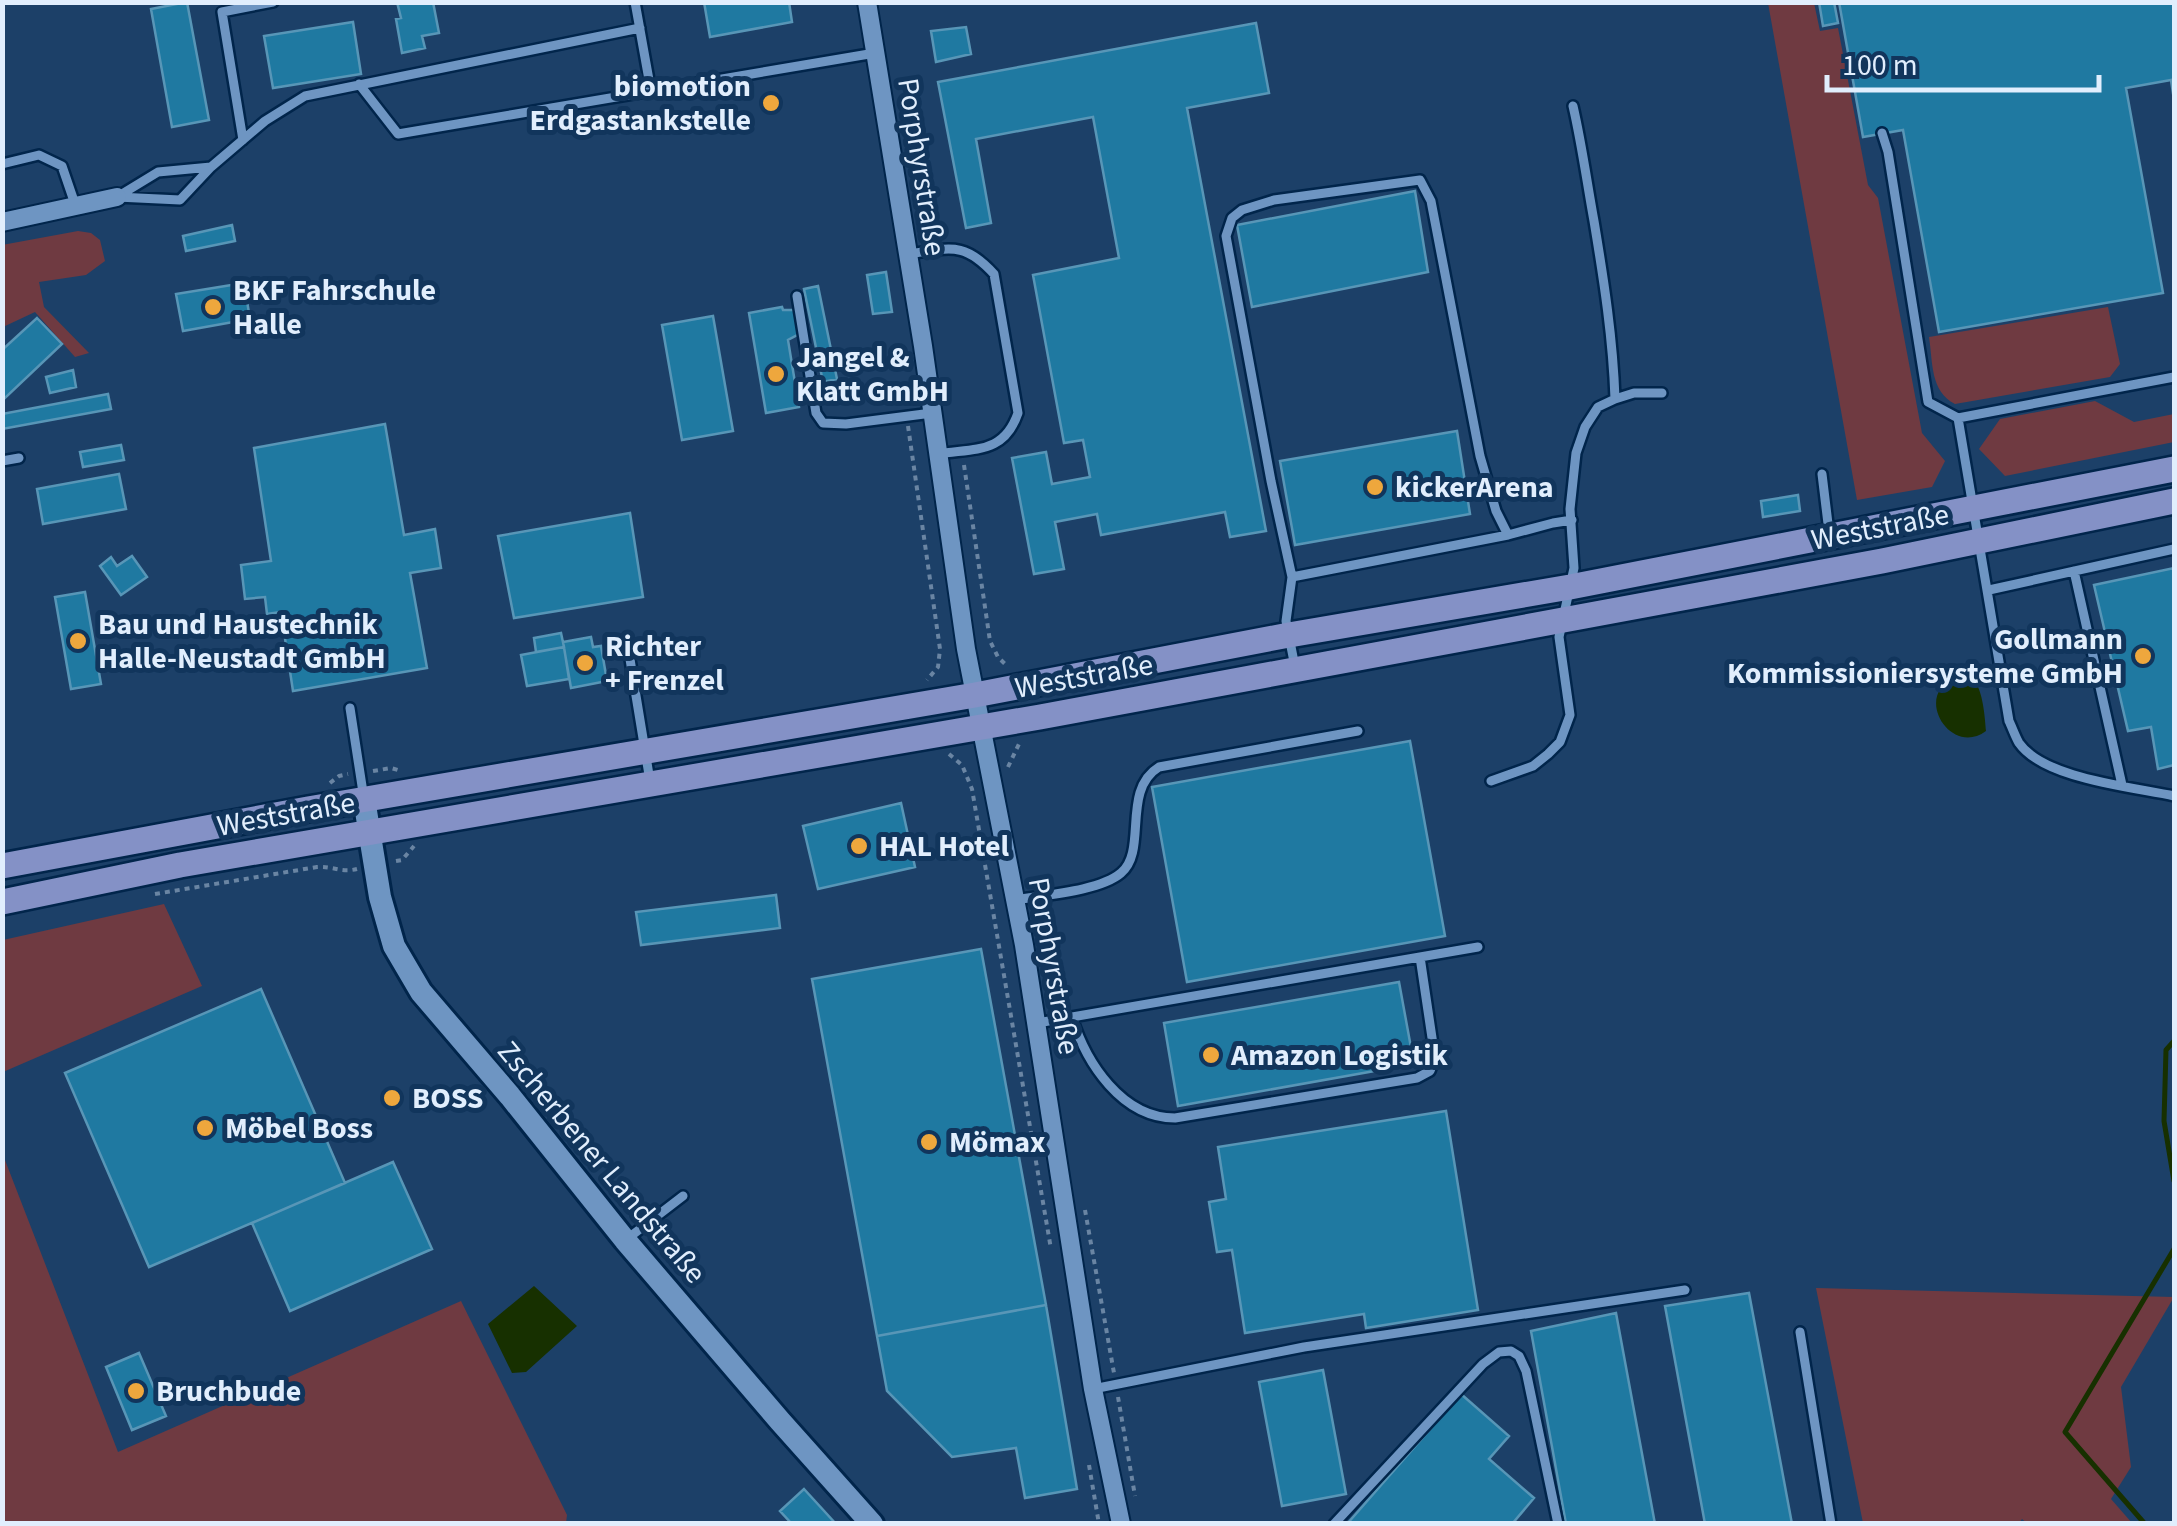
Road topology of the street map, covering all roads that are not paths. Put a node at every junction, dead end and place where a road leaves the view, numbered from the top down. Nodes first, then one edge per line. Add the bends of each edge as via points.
1 (274, 2) edge
2 (635, 2) edge
3 (868, 2) edge
4 (640, 28) junction
5 (876, 53) junction
6 (359, 84) junction
7 (651, 91) junction
8 (1573, 106) dead end
9 (1882, 133) dead end
10 (243, 140) junction
11 (2, 164) edge
12 (211, 167) junction
13 (117, 196) junction
14 (76, 206) junction
15 (2, 222) edge
16 (907, 254) junction
17 (797, 296) dead end
18 (2174, 376) edge
19 (1662, 393) dead end
20 (1616, 400) junction
21 (932, 413) junction
22 (1958, 418) junction
23 (938, 454) junction
24 (20, 458) dead end
25 (2, 461) edge
26 (2174, 468) edge
27 (1822, 474) dead end
28 (2174, 501) edge
29 (1974, 507) junction
30 (1572, 520) junction
31 (1508, 535) junction
32 (1830, 535) junction
33 (2174, 549) edge
34 (1982, 550) junction
35 (2074, 572) junction
36 (1292, 577) junction
37 (1570, 587) junction
38 (1988, 590) junction
39 (1562, 620) junction
40 (1289, 635) junction
41 (628, 647) dead end
42 (1296, 670) junction
43 (976, 695) junction
44 (350, 708) dead end
45 (982, 728) junction
46 (1358, 731) dead end
47 (644, 751) junction
48 (1491, 781) dead end
49 (650, 783) junction
50 (2122, 785) junction
51 (2174, 796) edge
52 (364, 799) junction
53 (370, 833) junction
54 (2, 866) edge
55 (1016, 900) junction
56 (2, 902) edge
57 (1478, 947) dead end
58 (1420, 957) junction
59 (1072, 1017) junction
60 (1037, 1023) junction
61 (683, 1196) dead end
62 (625, 1240) junction
63 (1684, 1290) dead end
64 (1800, 1332) dead end
65 (1093, 1389) junction
66 (872, 1524) edge
67 (1120, 1524) edge
68 (1334, 1524) edge
69 (1558, 1524) edge
70 (1831, 1524) edge

1 - 10 lane via 222,12
2 - 4 lane
3 - 5 street, Porphyrstraße
4 - 6 lane
4 - 7 lane
5 - 7 lane
5 - 16 street, Porphyrstraße
6 - 7 lane via 398,134
6 - 10 lane via 306,96
8 - 20 lane via 1605,287
9 - 22 lane via 1928,402
10 - 12 lane
11 - 14 lane via 39,155 62,166
12 - 13 lane via 158,172
12 - 13 lane via 180,200
13 - 14 street
14 - 15 street
16 - 21 street, Porphyrstraße
16 - 23 lane via 958,248 994,274 1018,413 1000,442
17 - 21 lane via 823,423
18 - 22 lane
19 - 20 lane
20 - 30 lane via 1598,407 1585,427 1576,453
21 - 23 street, Porphyrstraße
22 - 29 lane
23 - 43 street, Porphyrstraße
24 - 25 lane
26 - 29 main road
27 - 32 lane
28 - 34 main road, Weststraße
29 - 32 main road
29 - 34 lane
30 - 31 lane
30 - 37 lane
31 - 36 lane
31 - 36 lane via 1480,456 1431,201 1420,180 1274,200 1242,210 1226,236
32 - 37 main road
33 - 35 lane
34 - 38 lane
34 - 39 main road, Weststraße via 1882,561
35 - 38 lane
35 - 50 lane
36 - 40 lane
37 - 39 lane
37 - 40 main road
38 - 50 lane via 2009,720 2019,744 2043,764
39 - 42 main road, Weststraße
39 - 48 lane via 1570,715 1560,742 1532,766
40 - 42 lane
40 - 43 main road
41 - 47 lane
42 - 45 main road, Weststraße
43 - 45 street, Porphyrstraße
43 - 47 main road
44 - 52 lane, Weststraße
45 - 49 main road, Weststraße
45 - 55 street, Porphyrstraße
46 - 55 lane via 1159,767 1140,792 1126,869 1086,887
47 - 49 lane
47 - 52 main road
49 - 53 main road, Weststraße
50 - 51 lane
52 - 53 street, Zscherbener Landstraße
52 - 54 main road, Weststraße
53 - 56 main road, Weststraße
53 - 62 street, Zscherbener Landstraße via 394,946 421,992
55 - 60 street, Porphyrstraße
57 - 58 lane
58 - 59 lane
58 - 59 lane via 1435,1058 1430,1071 1306,1098 1160,1118 1136,1108 1089,1060
59 - 60 lane
60 - 65 street, Porphyrstraße
61 - 62 lane
62 - 66 street, Zscherbener Landstraße
63 - 65 lane via 1304,1347
64 - 70 lane
65 - 67 street, Porphyrstraße
68 - 69 lane via 1482,1364 1511,1351 1526,1371

